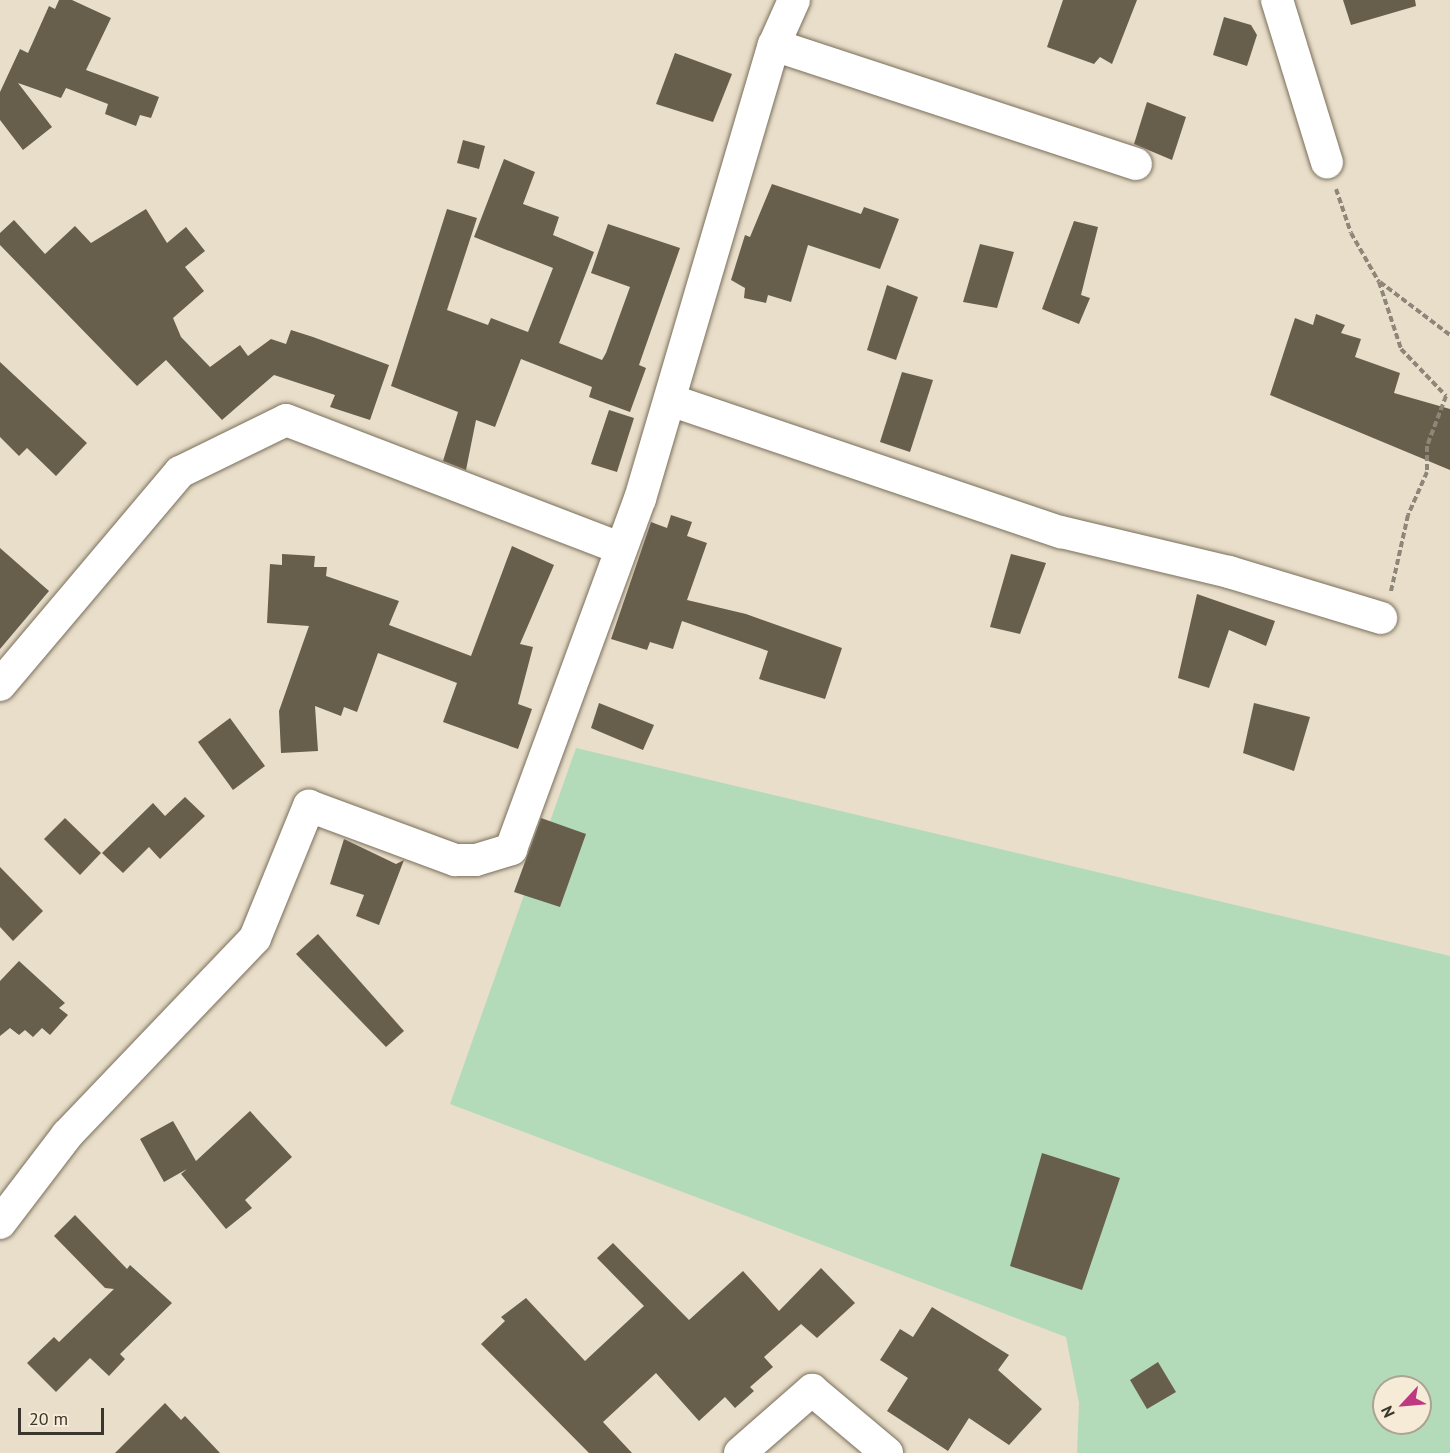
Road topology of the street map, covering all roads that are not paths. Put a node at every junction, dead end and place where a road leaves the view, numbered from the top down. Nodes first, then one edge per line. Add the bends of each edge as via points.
1 (794, 0) edge
2 (1278, 0) edge
3 (774, 45) junction
4 (1327, 163) road end
5 (1136, 164) dead end
6 (670, 400) junction
7 (619, 548) junction
8 (1381, 618) road end
9 (0, 685) edge
10 (0, 1223) edge
11 (740, 1453) edge
12 (887, 1453) edge

1 - 3 street
2 - 4 street
3 - 5 street
3 - 6 street
6 - 7 street via 640,499
6 - 8 street via 1061,532 1229,572
7 - 9 street via 286,420 180,472
7 - 10 street via 511,849 476,860 454,860 309,806 255,938 67,1135
11 - 12 street via 812,1390

